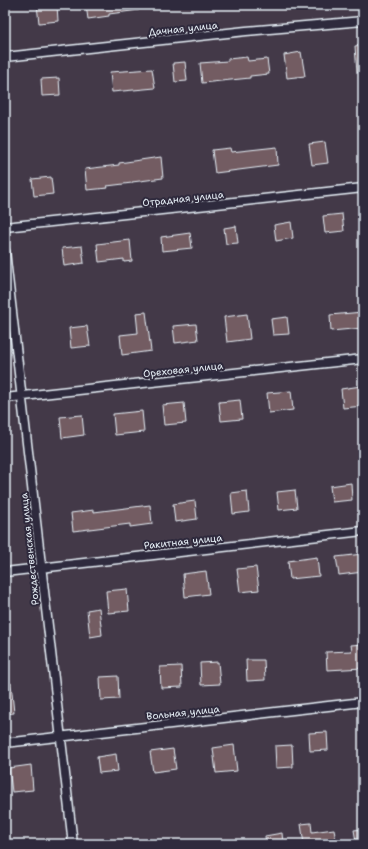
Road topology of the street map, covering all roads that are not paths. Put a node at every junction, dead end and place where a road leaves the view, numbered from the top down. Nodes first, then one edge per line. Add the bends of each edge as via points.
1 (363, 21) edge
2 (5, 57) edge
3 (363, 188) edge
4 (5, 227) edge
5 (5, 251) edge
6 (363, 359) edge
7 (22, 396) junction
8 (5, 398) edge
9 (363, 531) edge
10 (41, 567) junction
11 (5, 572) edge
12 (363, 702) edge
13 (60, 736) junction
14 (5, 743) edge
15 (73, 844) edge

1 - 2 street, Дачная улица
3 - 4 street, Отрадная улица
5 - 7 street, Рождественская улица
6 - 7 street, Ореховая улица
7 - 8 street, Ореховая улица
7 - 10 street, Рождественская улица
9 - 10 street, Ракитная улица
10 - 11 street, Ракитная улица
10 - 13 street, Рождественская улица
12 - 13 street, Вольная улица
13 - 14 street, Вольная улица
13 - 15 street, Рождественская улица

